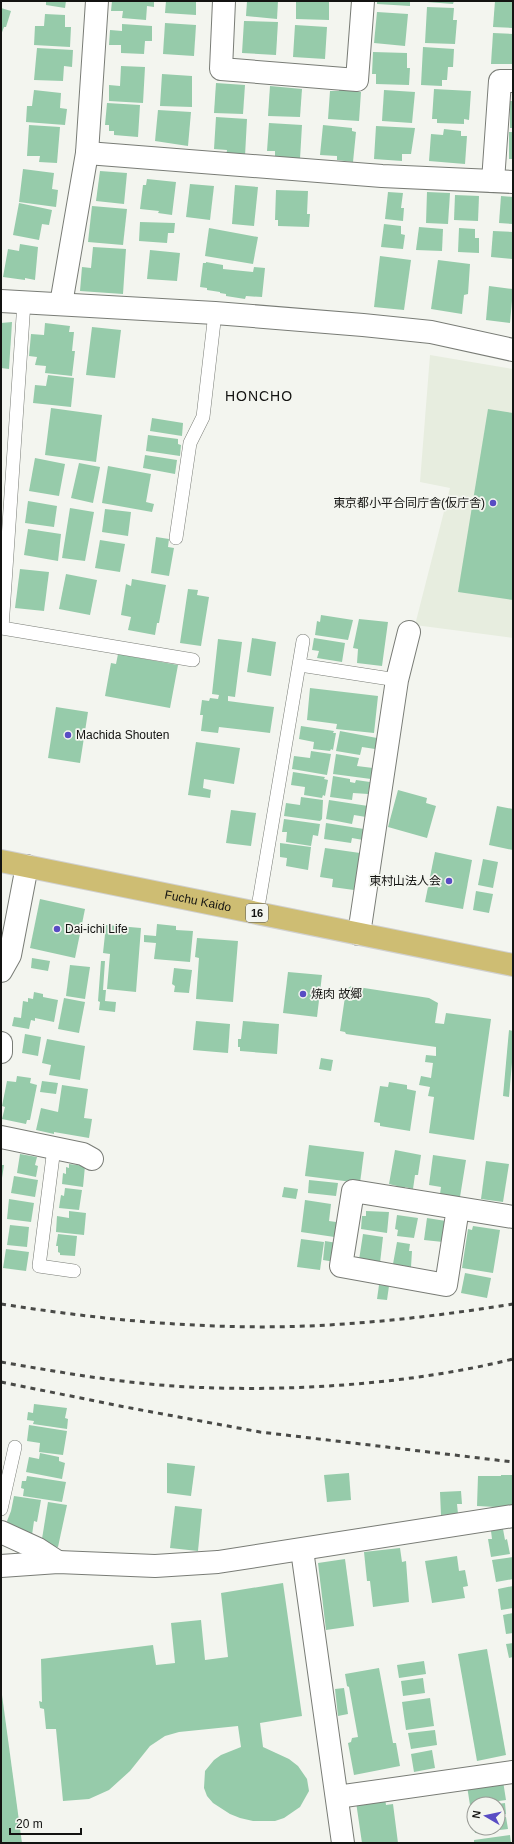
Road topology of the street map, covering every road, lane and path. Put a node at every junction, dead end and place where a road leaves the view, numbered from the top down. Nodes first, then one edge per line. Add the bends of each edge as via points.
1 (97, 1) edge
2 (224, 1) edge
3 (363, 1) edge
4 (513, 81) edge
5 (87, 153) junction
6 (503, 182) edge
7 (1, 301) edge
8 (24, 302) junction
9 (61, 304) junction
10 (216, 312) junction
11 (513, 350) edge
12 (176, 538) dead end
13 (1, 628) edge
14 (409, 632) dead end
15 (303, 640) dead end
16 (193, 660) dead end
17 (300, 665) junction
18 (397, 680) junction
19 (1, 861) edge
20 (27, 866) junction
21 (257, 913) junction
22 (359, 934) junction
23 (513, 965) edge
24 (1, 971) edge
25 (1, 1044) edge
26 (1, 1052) edge
27 (1, 1138) edge
28 (54, 1148) junction
29 (92, 1159) dead end
30 (458, 1208) junction
31 (513, 1217) edge
32 (74, 1271) dead end
33 (15, 1447) dead end
34 (1, 1509) edge
35 (513, 1516) edge
36 (1, 1532) edge
37 (302, 1550) junction
38 (58, 1562) junction
39 (1, 1566) edge
40 (513, 1772) edge
41 (337, 1797) junction
42 (343, 1843) edge

1 - 5 street
2 - 3 street via 221,69 357,80
4 - 6 street via 500,81
5 - 6 street via 382,176
5 - 9 street
7 - 8 street
8 - 9 street
8 - 13 lane
9 - 10 street
10 - 11 street via 430,332
10 - 12 lane via 203,417 190,443
13 - 16 lane
14 - 18 street
15 - 17 lane
17 - 18 lane
17 - 21 lane
18 - 22 street
19 - 20 main road, Fuchu Kaido / 16
20 - 21 main road, Fuchu Kaido / 16
20 - 24 street via 10,955
21 - 22 main road, Fuchu Kaido / 16
22 - 23 main road, Fuchu Kaido / 16
25 - 26 street
27 - 28 street
28 - 29 street via 83,1154
28 - 32 lane via 39,1266
30 - 30 street via 353,1191 341,1266 446,1285
30 - 31 street
33 - 34 lane
35 - 37 street
36 - 38 street via 38,1549
37 - 38 street via 218,1562 155,1566
37 - 41 street
38 - 39 street
40 - 41 street
41 - 42 street

